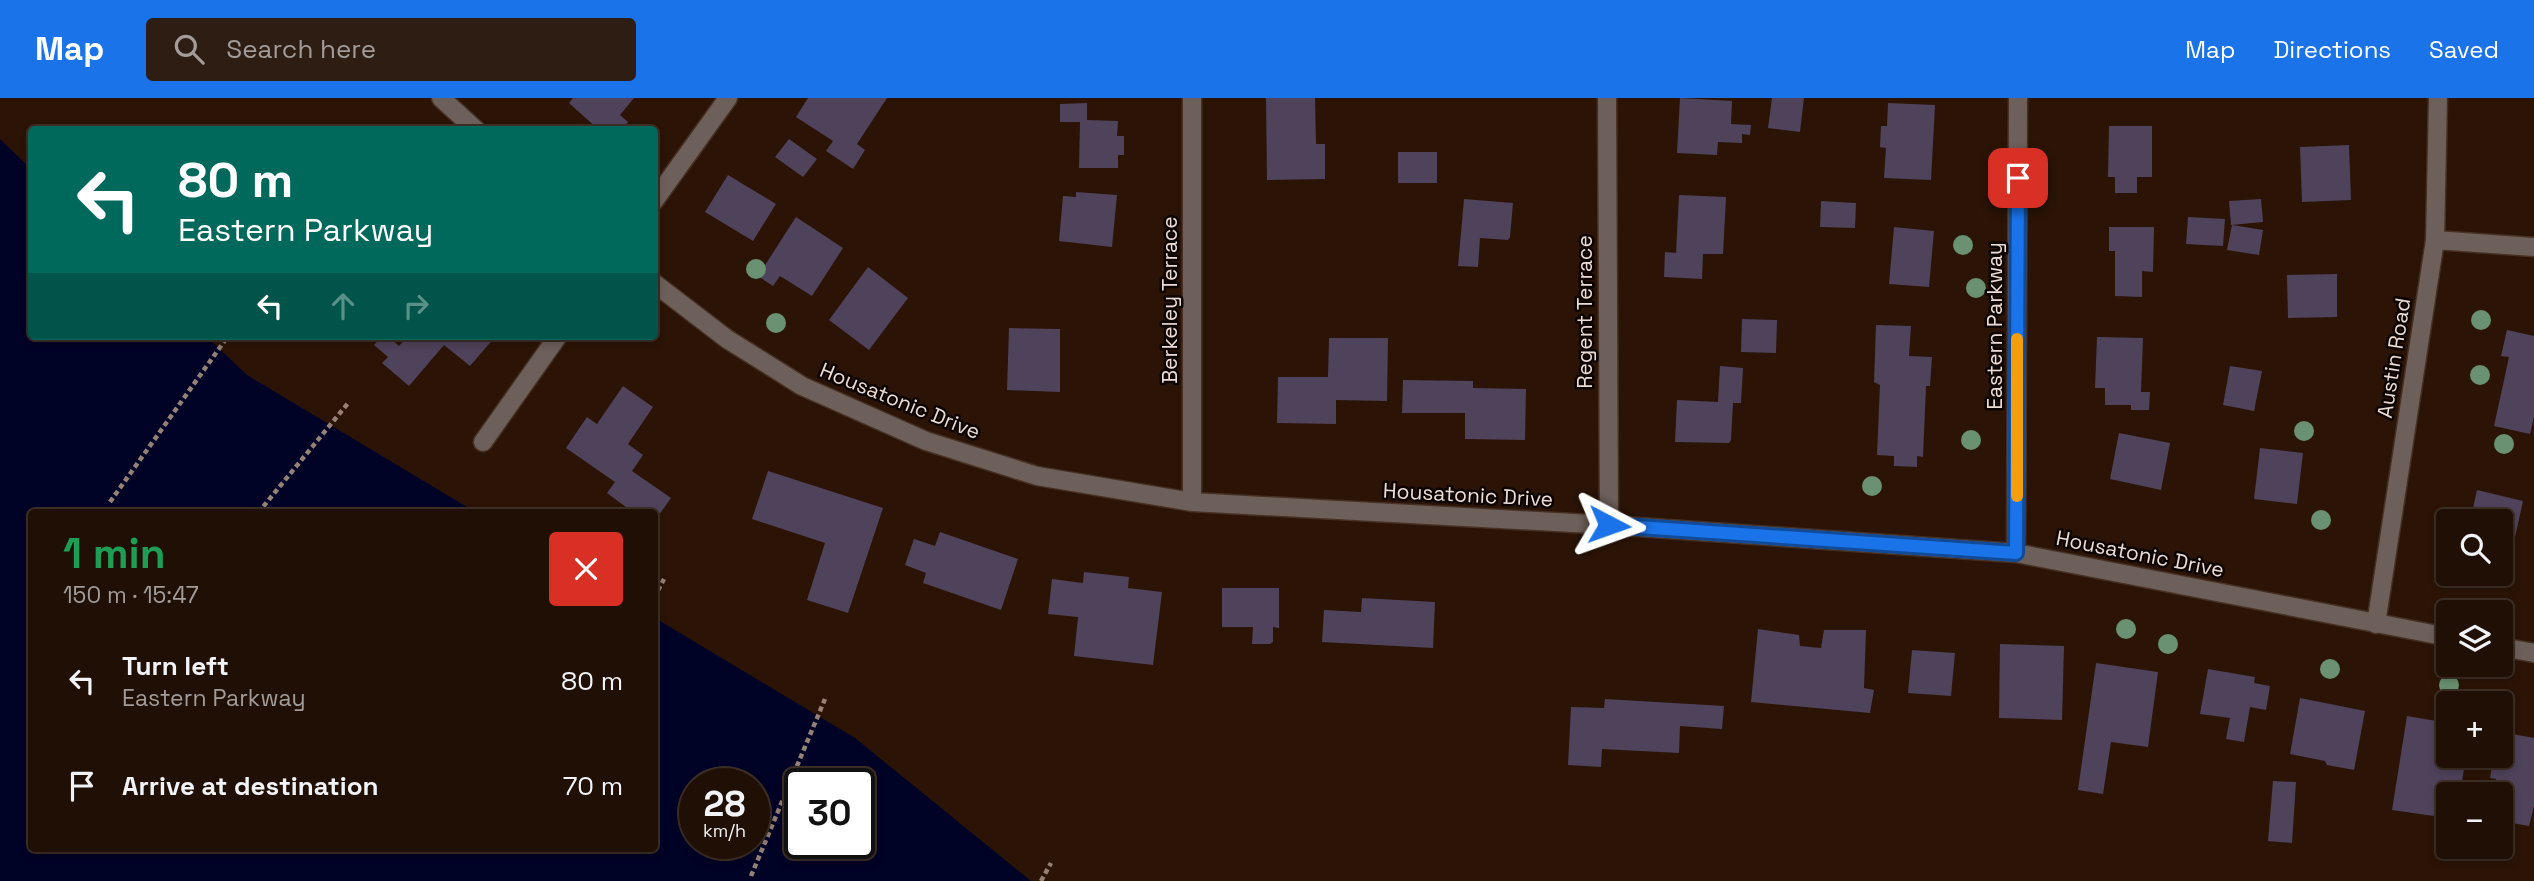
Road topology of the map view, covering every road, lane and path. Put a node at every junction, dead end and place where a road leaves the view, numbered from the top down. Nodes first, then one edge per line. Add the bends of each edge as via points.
1 (440, 98) edge
2 (728, 98) edge
3 (1192, 98) edge
4 (1607, 98) edge
5 (2018, 98) edge
6 (2438, 98) edge
7 (472, 126) edge
8 (658, 195) edge
9 (2435, 240) junction
10 (2534, 247) edge
11 (658, 286) edge
12 (225, 340) edge
13 (555, 340) edge
14 (349, 402) dead end
15 (483, 442) dead end
16 (110, 502) dead end
17 (1192, 502) junction
18 (261, 509) edge
19 (1609, 525) junction
20 (2016, 553) junction
21 (664, 579) dead end
22 (658, 590) edge
23 (2376, 624) junction
24 (2436, 635) edge
25 (2513, 649) edge
26 (2534, 653) edge
27 (825, 699) dead end
28 (1051, 863) dead end
29 (751, 876) dead end
30 (1041, 881) edge

1 - 7 street
2 - 8 street
3 - 17 street, Berkeley Terrace
4 - 19 street, Regent Terrace
5 - 20 street, Eastern Parkway
6 - 9 street, Austin Road
9 - 10 street
9 - 23 street, Austin Road
11 - 17 street, Housatonic Drive via 727,339 802,386 926,441 1037,476
12 - 16 path
13 - 15 street
14 - 18 path
17 - 19 street, Housatonic Drive
19 - 20 street, Housatonic Drive
20 - 23 street, Housatonic Drive
21 - 22 path
23 - 24 street, Housatonic Drive
25 - 26 street
27 - 29 path
28 - 30 path

